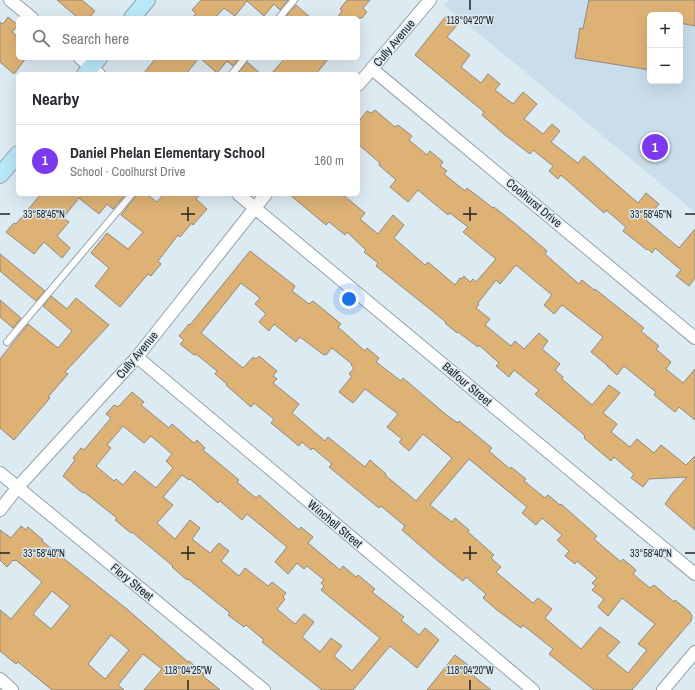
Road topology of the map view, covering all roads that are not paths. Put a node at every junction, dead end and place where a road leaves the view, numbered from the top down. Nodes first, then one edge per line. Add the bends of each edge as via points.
1 (10, 0) edge
2 (147, 0) edge
3 (294, 0) edge
4 (430, 0) edge
5 (30, 16) edge
6 (134, 16) edge
7 (281, 16) edge
8 (243, 60) edge
9 (372, 69) junction
10 (234, 72) edge
11 (360, 83) edge
12 (16, 156) edge
13 (0, 176) edge
14 (130, 196) edge
15 (240, 196) edge
16 (264, 196) edge
17 (254, 208) junction
18 (695, 338) edge
19 (7, 342) dead end
20 (136, 358) junction
21 (0, 473) edge
22 (17, 488) junction
23 (0, 510) edge
24 (695, 574) edge
25 (695, 652) edge
26 (0, 679) edge
27 (12, 690) edge
28 (264, 690) edge
29 (533, 690) edge
30 (663, 690) edge

1 - 5 street
2 - 6 main road
3 - 7 lane
4 - 9 street, Cully Avenue
8 - 10 lane
9 - 11 street, Cully Avenue
9 - 18 street, Coolhurst Drive
12 - 13 main road
14 - 19 lane
15 - 17 street, Balfour Street
16 - 17 street, Cully Avenue
17 - 20 street, Cully Avenue
17 - 24 street, Balfour Street
20 - 22 street, Cully Avenue
20 - 29 street, Winchell Street
21 - 22 street, Flory Street
22 - 23 street, Cully Avenue
22 - 28 street, Flory Street
25 - 30 street
26 - 27 street

